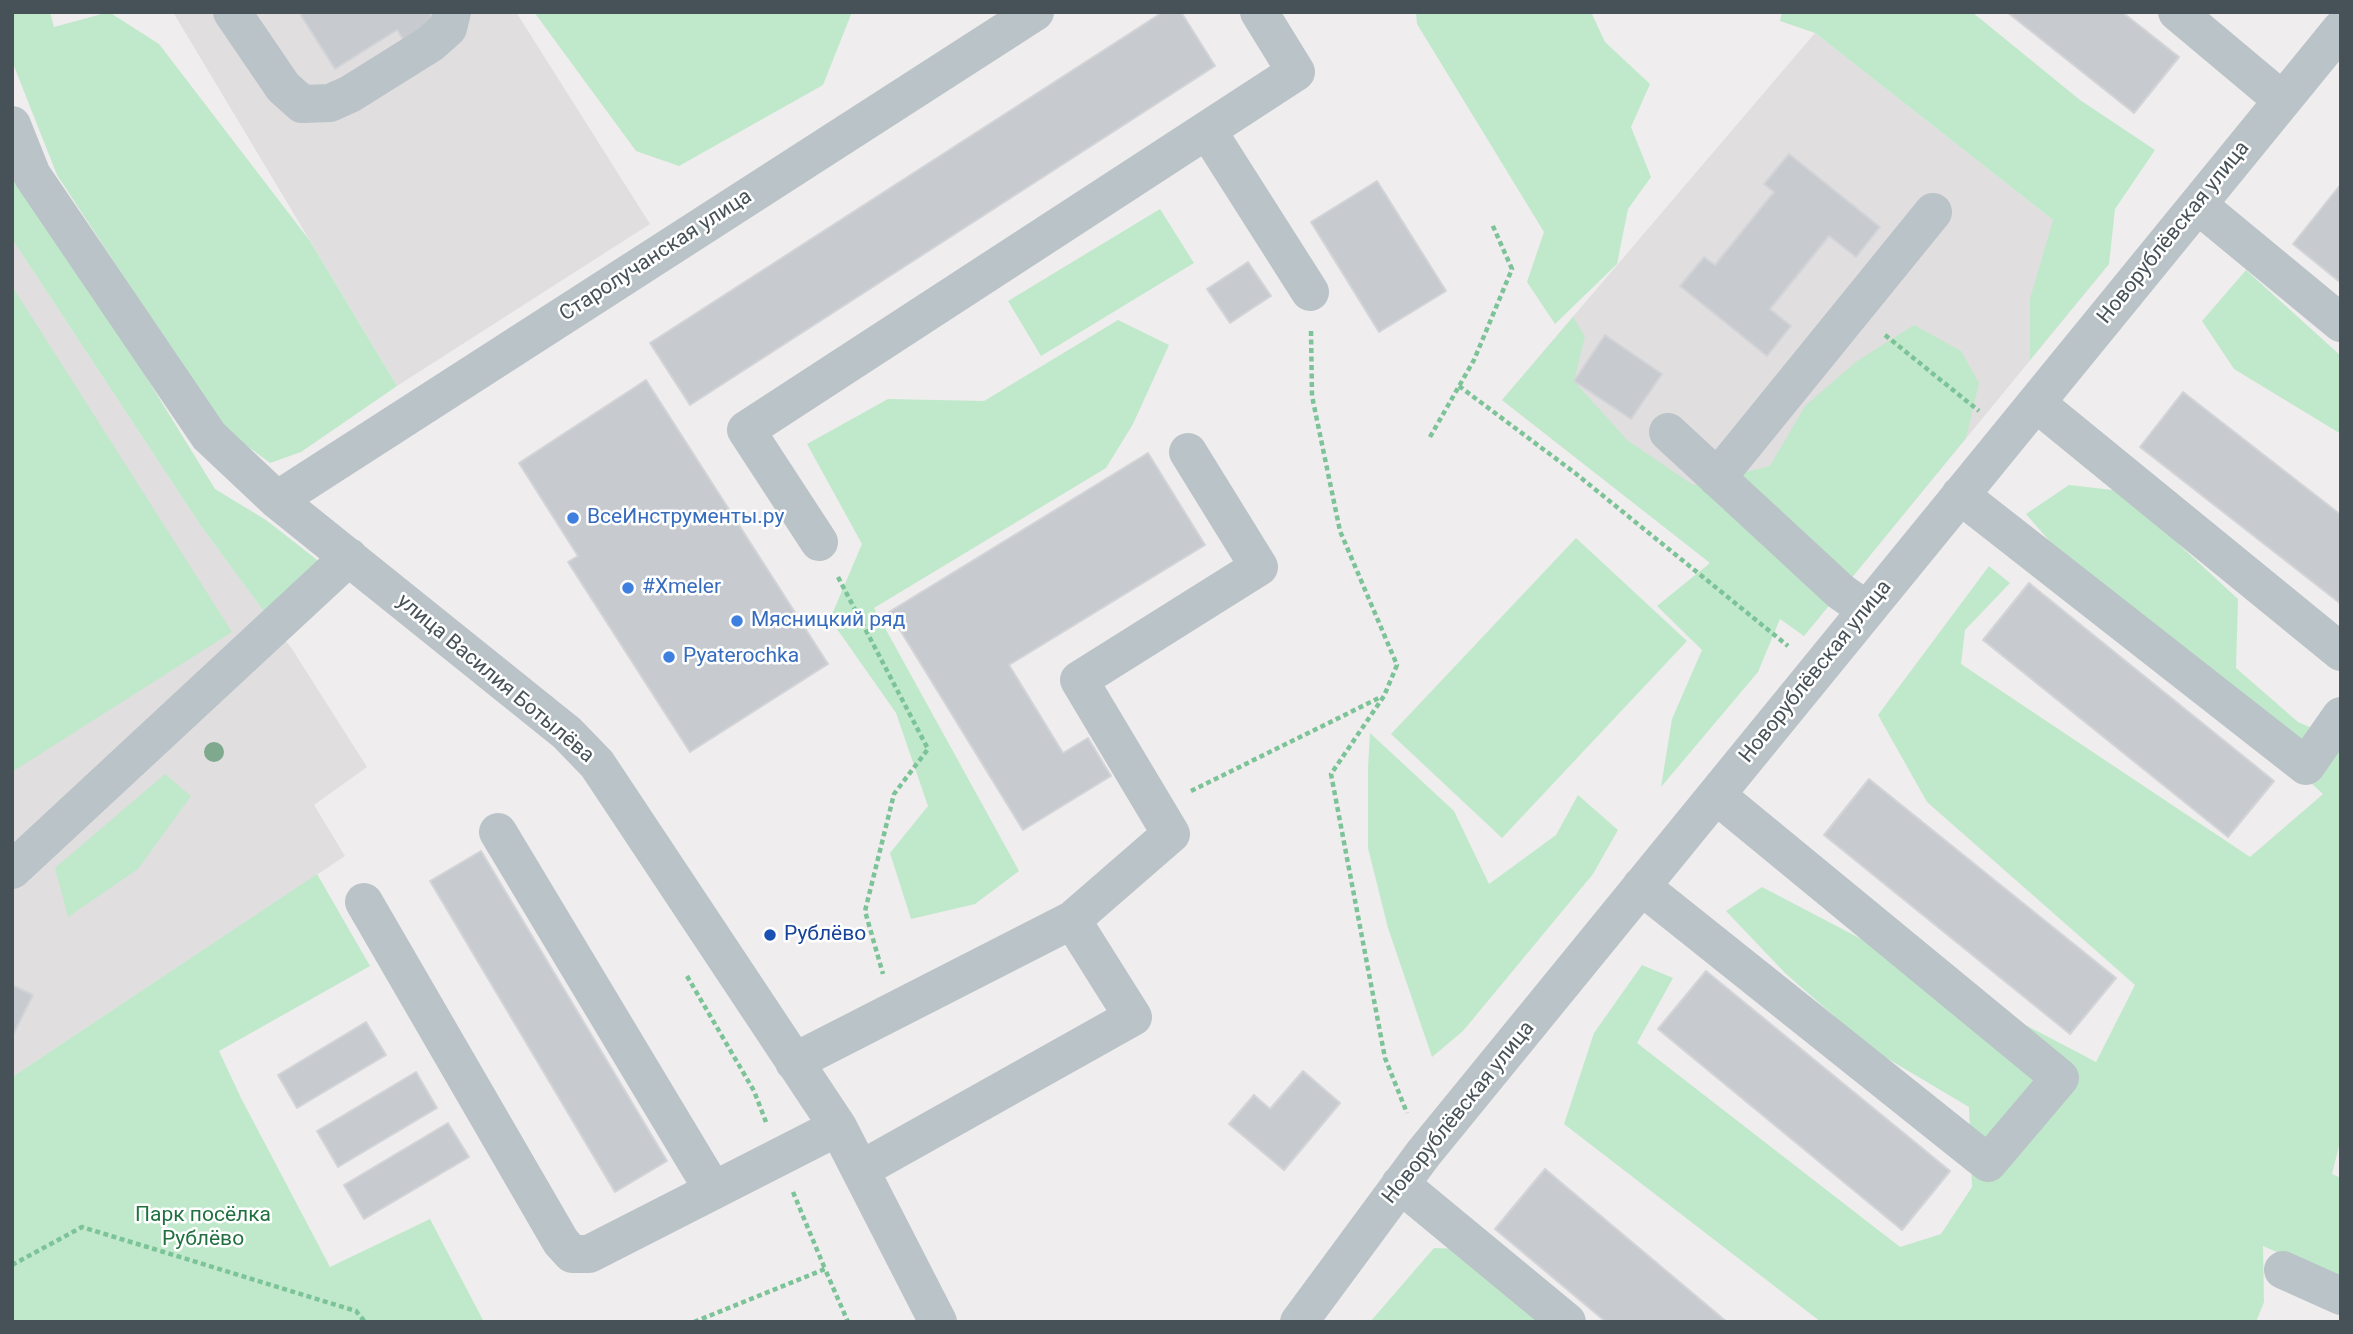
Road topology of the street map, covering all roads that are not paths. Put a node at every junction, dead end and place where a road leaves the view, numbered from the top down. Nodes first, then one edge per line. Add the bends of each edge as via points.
1 (232, 12) edge
2 (453, 12) edge
3 (1035, 12) edge
4 (1259, 12) edge
5 (2177, 12) edge
6 (2341, 29) edge
7 (2282, 100) junction
8 (12, 124) edge
9 (1207, 130) junction
10 (2197, 205) junction
11 (1933, 212) dead end
12 (1310, 292) road end
13 (2341, 323) edge
14 (2036, 403) junction
15 (1668, 432) dead end
16 (1188, 452) dead end
17 (1717, 478) junction
18 (1960, 495) junction
19 (278, 500) junction
20 (819, 542) road end
21 (349, 558) junction
22 (1867, 610) junction
23 (2341, 652) edge
24 (2341, 716) edge
25 (1716, 795) junction
26 (498, 832) dead end
27 (12, 870) edge
28 (1642, 886) junction
29 (364, 902) dead end
30 (1072, 919) junction
31 (794, 1062) junction
32 (838, 1127) junction
33 (860, 1170) junction
34 (1400, 1184) junction
35 (713, 1190) junction
36 (2283, 1270) dead end
37 (2341, 1296) edge
38 (938, 1322) edge
39 (1299, 1322) edge
40 (1567, 1322) edge

1 - 2 street via 283,87 302,104 330,103 350,94 430,44 448,28
3 - 19 street, Старолучанская улица
4 - 9 street via 1296,72
5 - 7 street
6 - 7 street, Новорублёвская улица
7 - 10 street, Новорублёвская улица
8 - 19 street, улица Василия Ботылёва via 32,175 209,436
9 - 12 street
9 - 20 street via 746,430
10 - 13 street
10 - 14 street, Новорублёвская улица
11 - 17 street
14 - 18 street, Новорублёвская улица
14 - 23 street
15 - 17 street
16 - 30 street via 1259,567 1079,680 1171,834
17 - 22 street via 1841,592
18 - 22 street, Новорублёвская улица
18 - 24 street via 2306,766
19 - 21 street, улица Василия Ботылёва
21 - 27 street
21 - 31 street, улица Василия Ботылёва via 566,733 597,764
22 - 25 street, Новорублёвская улица
25 - 28 street, Новорублёвская улица
25 - 28 street via 2060,1078 1988,1163
26 - 35 street
28 - 34 street, Новорублёвская улица
29 - 35 street via 572,1254 589,1254
30 - 31 street
30 - 33 street via 1133,1017
31 - 32 street, улица Василия Ботылёва
32 - 33 street, улица Василия Ботылёва
32 - 35 street
33 - 38 street, улица Василия Ботылёва
34 - 39 street, Новорублёвская улица
34 - 40 street
36 - 37 street

